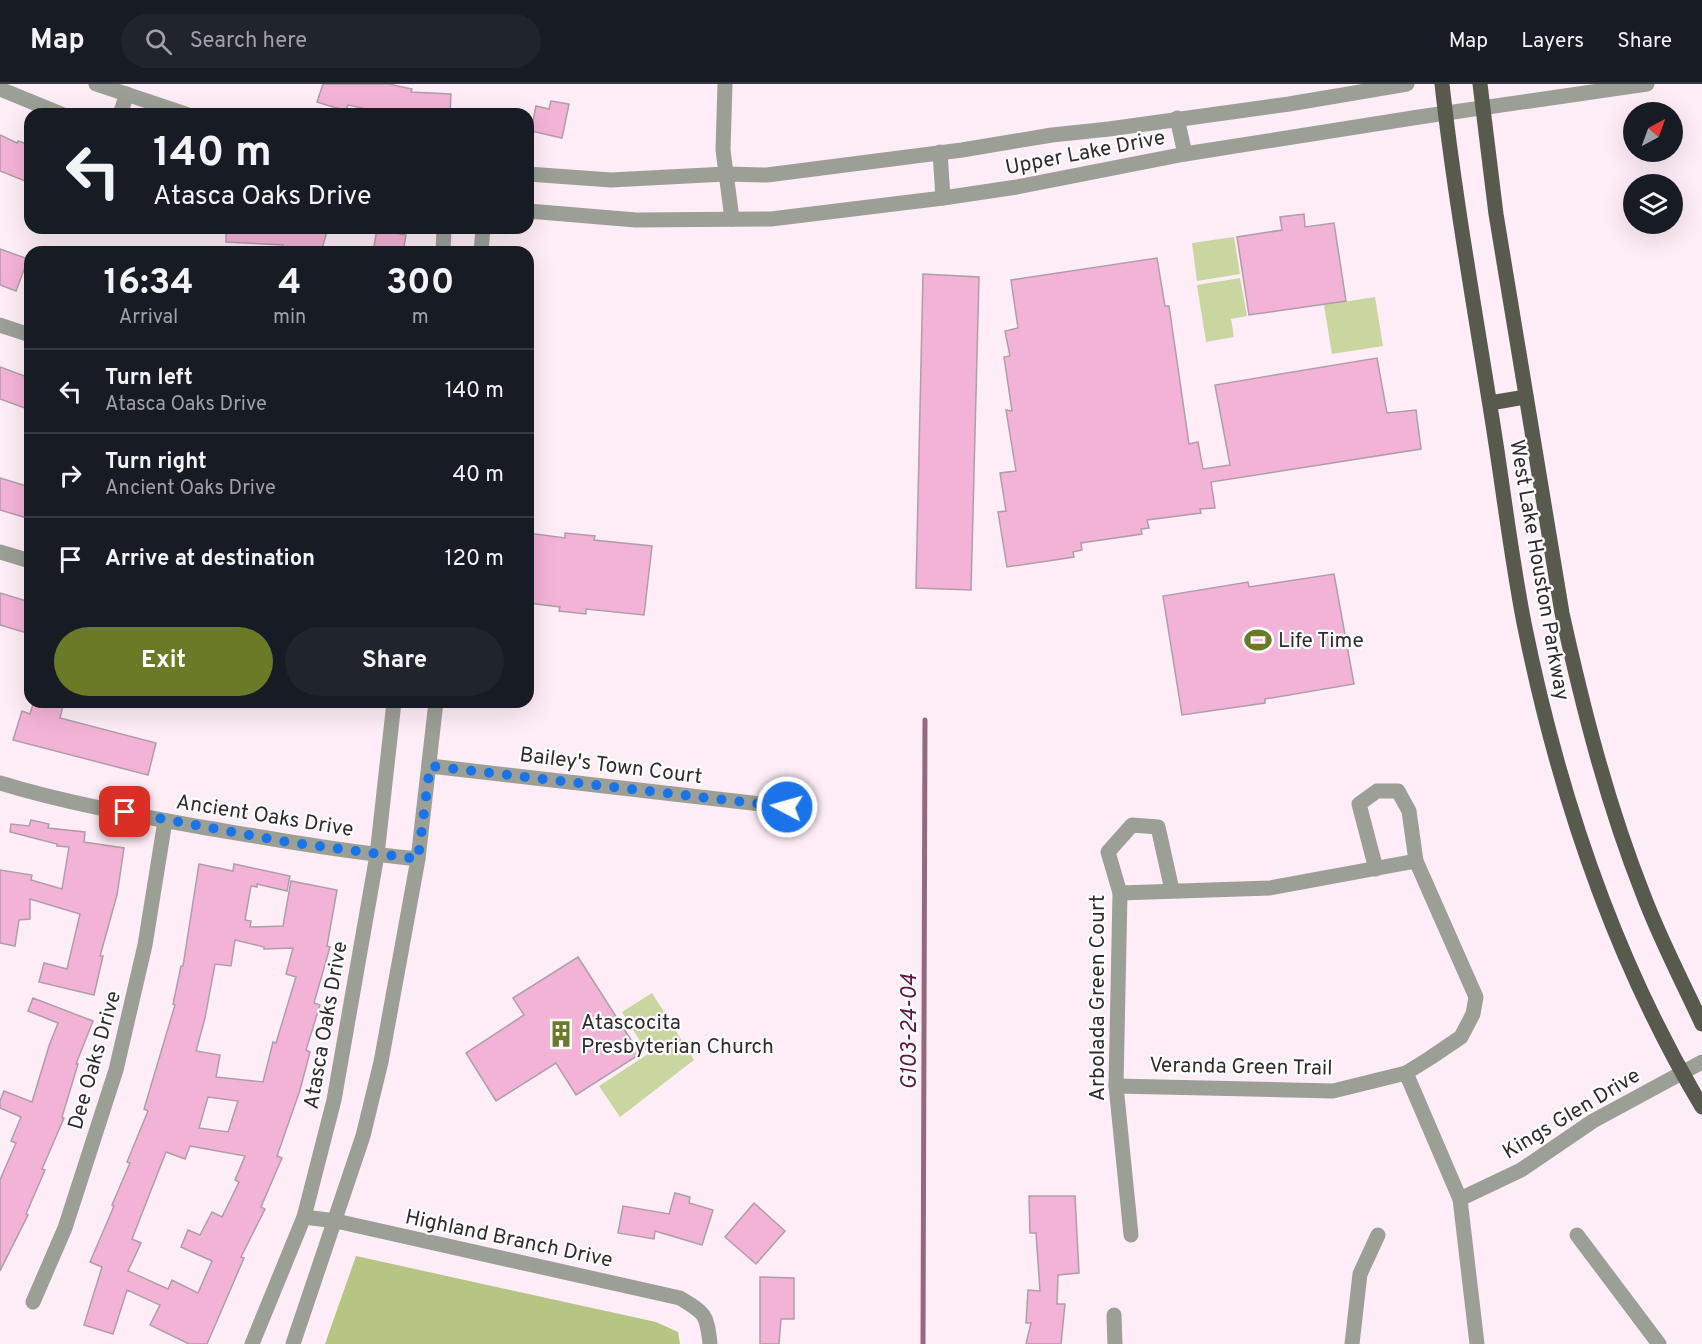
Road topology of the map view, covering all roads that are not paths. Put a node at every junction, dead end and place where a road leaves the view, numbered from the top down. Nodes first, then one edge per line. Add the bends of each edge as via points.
1 (96, 84) edge
2 (725, 84) edge
3 (1407, 84) edge
4 (1442, 84) edge
5 (1480, 84) edge
6 (1647, 84) edge
7 (0, 89) edge
8 (127, 94) junction
9 (46, 108) edge
10 (122, 108) edge
11 (168, 108) edge
12 (1482, 108) junction
13 (1445, 113) junction
14 (1177, 118) junction
15 (940, 152) junction
16 (1185, 154) junction
17 (534, 174) edge
18 (726, 174) junction
19 (943, 198) junction
20 (534, 212) edge
21 (732, 219) junction
22 (0, 325) edge
23 (24, 333) edge
24 (1526, 397) junction
25 (1490, 402) junction
26 (0, 552) edge
27 (24, 559) edge
28 (393, 708) edge
29 (435, 708) edge
30 (430, 766) junction
31 (0, 783) edge
32 (787, 807) dead end
33 (165, 820) junction
34 (377, 855) junction
35 (418, 859) junction
36 (1416, 861) junction
37 (1376, 868) junction
38 (1172, 890) junction
39 (1120, 893) junction
40 (1702, 1024) edge
41 (1702, 1062) edge
42 (1681, 1072) junction
43 (1406, 1073) junction
44 (1116, 1086) junction
45 (1702, 1107) edge
46 (1460, 1199) junction
47 (304, 1216) junction
48 (336, 1221) junction
49 (1131, 1235) dead end
50 (1378, 1235) dead end
51 (1577, 1235) dead end
52 (33, 1302) dead end
53 (1114, 1315) dead end
54 (252, 1344) edge
55 (293, 1344) edge
56 (710, 1344) edge
57 (1115, 1344) edge
58 (1352, 1344) edge
59 (1477, 1344) edge
60 (1659, 1344) edge

1 - 8 street
2 - 18 street
3 - 14 street, Upper Lake Drive
4 - 13 main road, West Lake Houston Parkway
5 - 12 main road, West Lake Houston Parkway
6 - 12 street, Upper Lake Drive
7 - 9 street
8 - 10 street
8 - 11 street
12 - 13 street, Upper Lake Drive
12 - 24 main road, West Lake Houston Parkway
13 - 16 street, Upper Lake Drive
13 - 25 main road, West Lake Houston Parkway
14 - 15 street, Upper Lake Drive
14 - 16 street
15 - 18 street, Upper Lake Drive via 767,175
15 - 19 street
16 - 19 street, Upper Lake Drive
17 - 18 street, Upper Lake Drive via 611,180
18 - 21 street
19 - 21 street, Upper Lake Drive via 771,219
20 - 21 street, Upper Lake Drive via 636,220
22 - 23 street
24 - 25 main road
24 - 40 main road, West Lake Houston Parkway via 1562,613 1594,745 1643,895
25 - 42 main road, West Lake Houston Parkway via 1524,621 1564,786 1611,922
26 - 27 street
28 - 34 street, Atasca Oaks Drive
29 - 30 street
30 - 32 street, Bailey's Town Court
30 - 35 street
31 - 33 street, Ancient Oaks Drive
33 - 34 street, Ancient Oaks Drive
33 - 52 street, Dee Oaks Drive via 145,945 116,1070 65,1228
34 - 35 street, Ancient Oaks Drive
34 - 47 street, Atasca Oaks Drive via 334,1100
35 - 48 street via 381,1062
36 - 37 street
36 - 37 street via 1409,811 1398,791 1377,791 1359,804
36 - 43 street, Veranda Green Trail via 1476,997 1473,1014 1461,1037
37 - 38 street via 1270,888
38 - 39 street
38 - 39 street, Arbolada Green Court via 1158,827 1132,825 1108,852
39 - 44 street, Arbolada Green Court
41 - 42 street, Kings Glen Drive
42 - 45 main road, West Lake Houston Parkway
42 - 46 street, Kings Glen Drive via 1593,1122 1521,1170
43 - 44 street, Veranda Green Trail via 1333,1091
43 - 46 street
44 - 49 street, Arbolada Green Court
46 - 59 street
47 - 48 street, Highland Branch Drive
47 - 54 street, Atasca Oaks Drive
48 - 55 street
48 - 56 street, Highland Branch Drive via 680,1298 701,1311 709,1327
50 - 58 street via 1360,1274
51 - 60 street
53 - 57 street

